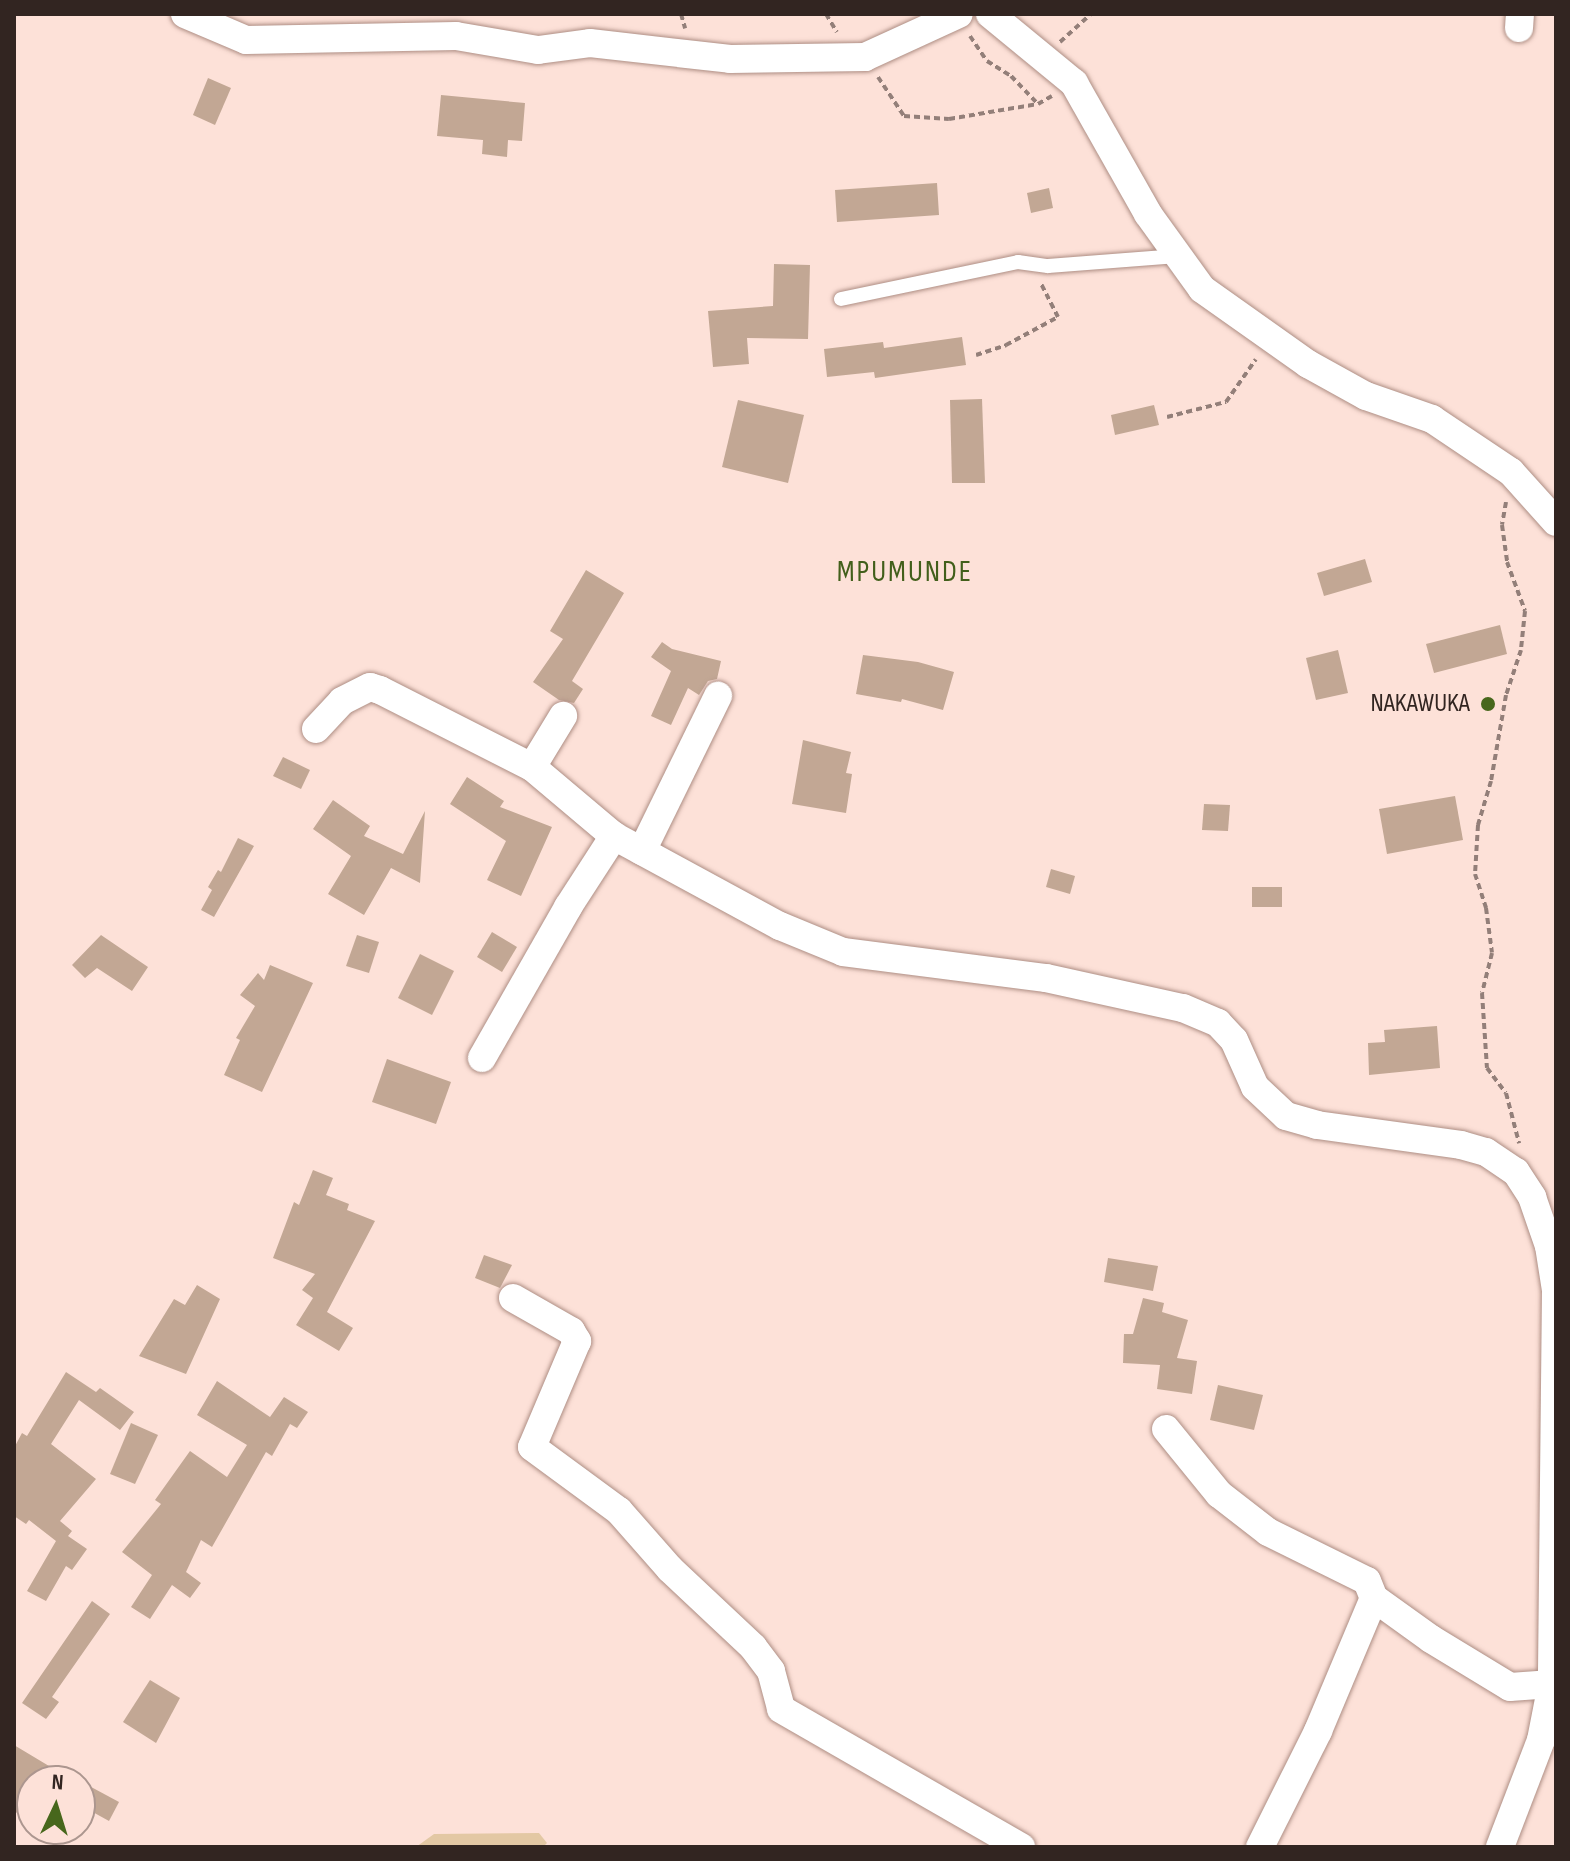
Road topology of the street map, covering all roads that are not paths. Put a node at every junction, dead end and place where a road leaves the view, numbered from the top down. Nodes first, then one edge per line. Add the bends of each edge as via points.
1 (185, 14) edge
2 (990, 14) edge
3 (958, 16) edge
4 (1178, 256) junction
5 (841, 299) dead end
6 (1556, 522) edge
7 (718, 696) dead end
8 (563, 716) dead end
9 (316, 729) dead end
10 (532, 767) junction
11 (614, 836) junction
12 (642, 851) junction
13 (482, 1058) dead end
14 (513, 1298) dead end
15 (1166, 1429) dead end
16 (1374, 1598) junction
17 (1554, 1686) edge
18 (1021, 1847) edge
19 (1260, 1847) edge
20 (1500, 1847) edge

1 - 3 street via 246,40 456,36 538,50 590,43 730,59 865,57
2 - 4 street via 1074,83 1148,214
4 - 5 lane via 1048,266 1018,262
4 - 6 street via 1202,289 1308,364 1366,396 1432,419 1511,472
7 - 12 street
8 - 10 street
9 - 10 street via 342,701 370,687
10 - 11 street
11 - 12 street
11 - 13 street
12 - 17 street via 780,926 843,952 1046,978 1183,1008 1218,1023 1234,1040 1255,1087 1286,1116 1461,1145 1501,1160 1516,1172 1532,1197 1549,1246 1556,1290
14 - 18 street via 571,1331 577,1341 532,1447 619,1511 670,1569 753,1647 771,1671 781,1709
15 - 16 street via 1219,1494 1268,1532 1367,1581
16 - 17 street via 1510,1687
16 - 19 street via 1318,1731
17 - 20 street via 1541,1740

